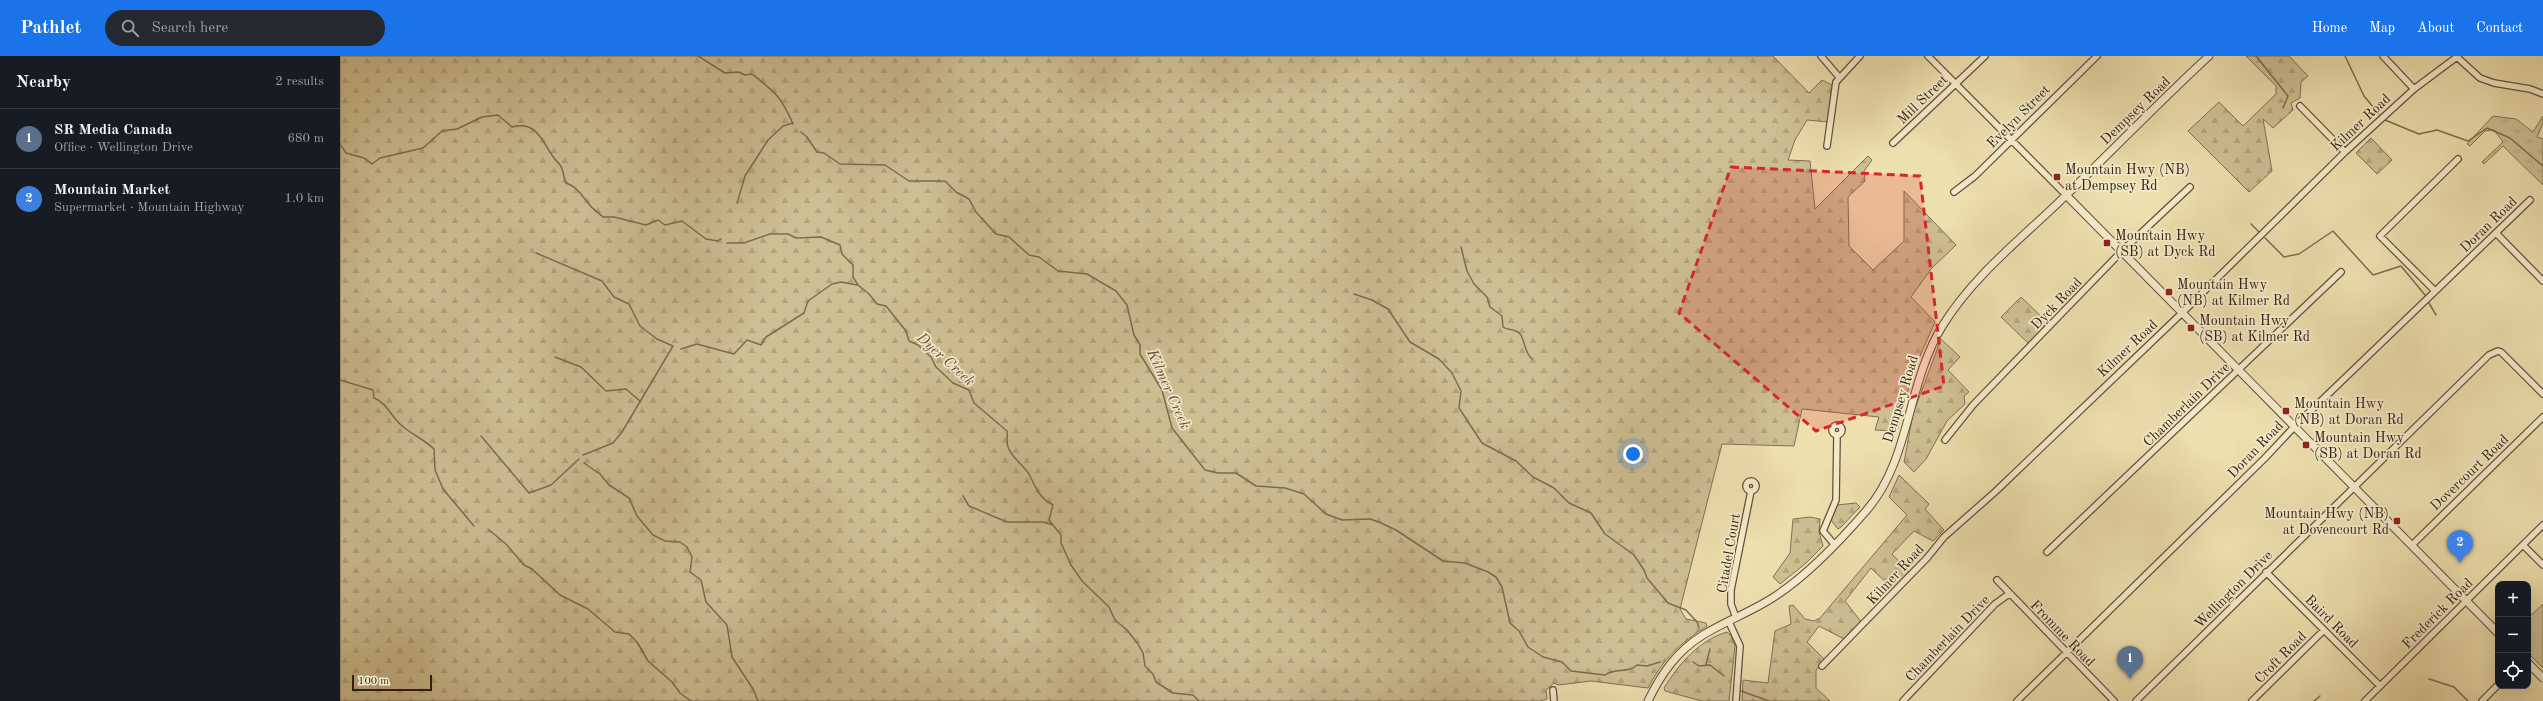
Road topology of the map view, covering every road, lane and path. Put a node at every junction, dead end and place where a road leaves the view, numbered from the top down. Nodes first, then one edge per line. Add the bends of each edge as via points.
1 (1821, 56) edge
2 (1860, 56) edge
3 (1928, 56) edge
4 (1985, 56) edge
5 (2097, 56) edge
6 (2209, 56) edge
7 (2383, 56) edge
8 (2457, 56) edge
9 (1840, 77) junction
10 (1956, 84) junction
11 (2414, 89) junction
12 (2543, 94) edge
13 (2300, 106) dead end
14 (2010, 139) junction
15 (1893, 143) dead end
16 (1827, 146) dead end
17 (2345, 152) junction
18 (2458, 159) dead end
19 (2190, 187) dead end
20 (1954, 192) dead end
21 (2066, 195) junction
22 (2530, 200) dead end
23 (2496, 233) junction
24 (2122, 251) junction
25 (2341, 272) dead end
26 (2543, 281) edge
27 (2435, 291) junction
28 (2182, 313) junction
29 (2239, 370) junction
30 (2543, 394) edge
31 (2543, 417) edge
32 (2295, 426) junction
33 (1836, 436) dead end
34 (1945, 440) dead end
35 (2354, 486) junction
36 (1751, 491) dead end
37 (2543, 525) edge
38 (1834, 544) junction
39 (2412, 545) junction
40 (2523, 545) junction
41 (2047, 552) dead end
42 (2543, 565) edge
43 (2266, 572) junction
44 (1997, 580) dead end
45 (2009, 594) junction
46 (2467, 601) junction
47 (1736, 618) junction
48 (1729, 622) junction
49 (2324, 630) junction
50 (2495, 630) edge
51 (2066, 653) junction
52 (1822, 666) dead end
53 (2531, 666) edge
54 (2543, 678) edge
55 (2380, 686) junction
56 (2495, 688) edge
57 (1553, 690) dead end
58 (1554, 701) edge
59 (1648, 701) edge
60 (1736, 701) edge
61 (1903, 701) edge
62 (2017, 701) edge
63 (2114, 701) edge
64 (2136, 701) edge
65 (2252, 701) edge
66 (2365, 701) edge
67 (2482, 701) edge

1 - 9 street
2 - 9 street
3 - 10 street
4 - 10 street, Mill Street
5 - 14 street, Evelyn Street
6 - 21 street, Dempsey Road
7 - 11 street
8 - 11 street, Kilmer Road
8 - 12 street via 2480,78
9 - 16 street via 1835,88
10 - 14 street
10 - 15 street, Mill Street
11 - 17 street, Kilmer Road
13 - 17 street
14 - 20 street, Evelyn Street via 1967,183
14 - 21 street
17 - 28 street, Kilmer Road
18 - 27 street via 2380,236
19 - 24 street, Dyck Road
21 - 24 street
21 - 38 street, Dempsey Road via 1973,285 1943,325 1920,372 1895,464 1887,481 1872,504
22 - 23 street, Doran Road
23 - 26 street
23 - 27 street, Doran Road
24 - 28 street
24 - 34 street, Dyck Road via 1973,405
25 - 29 street, Chamberlain Drive
27 - 32 street, Doran Road
28 - 29 street
28 - 52 street, Kilmer Road via 1996,492 1944,537 1927,558
29 - 32 street
29 - 41 street, Chamberlain Drive
30 - 35 street, Wellington Drive via 2498,351 2489,355
31 - 39 street, Dovercourt Road
32 - 35 street
32 - 51 street, Doran Road
33 - 38 street via 1836,500 1823,532
35 - 39 street
35 - 43 street, Wellington Drive
36 - 47 street, Citadel Court via 1731,590 1731,604
37 - 40 street, Frederick Road
38 - 47 street, Dempsey Road via 1786,589
39 - 46 street
40 - 42 street
40 - 46 street, Frederick Road
43 - 49 street, Baird Road
43 - 64 street, Wellington Drive
44 - 45 street, Fromme Road
45 - 51 street, Fromme Road
45 - 61 street, Chamberlain Drive via 1995,604
46 - 50 street
46 - 55 street, Frederick Road
47 - 48 street, Dempsey Road
48 - 59 street, Dempsey Road via 1703,635 1684,649 1664,671
48 - 60 street via 1740,646
49 - 55 street, Baird Road
49 - 65 street, Croft Road
51 - 62 street, Doran Road
51 - 63 street, Fromme Road
53 - 54 street
55 - 66 street, Frederick Road
56 - 67 street
57 - 58 street

